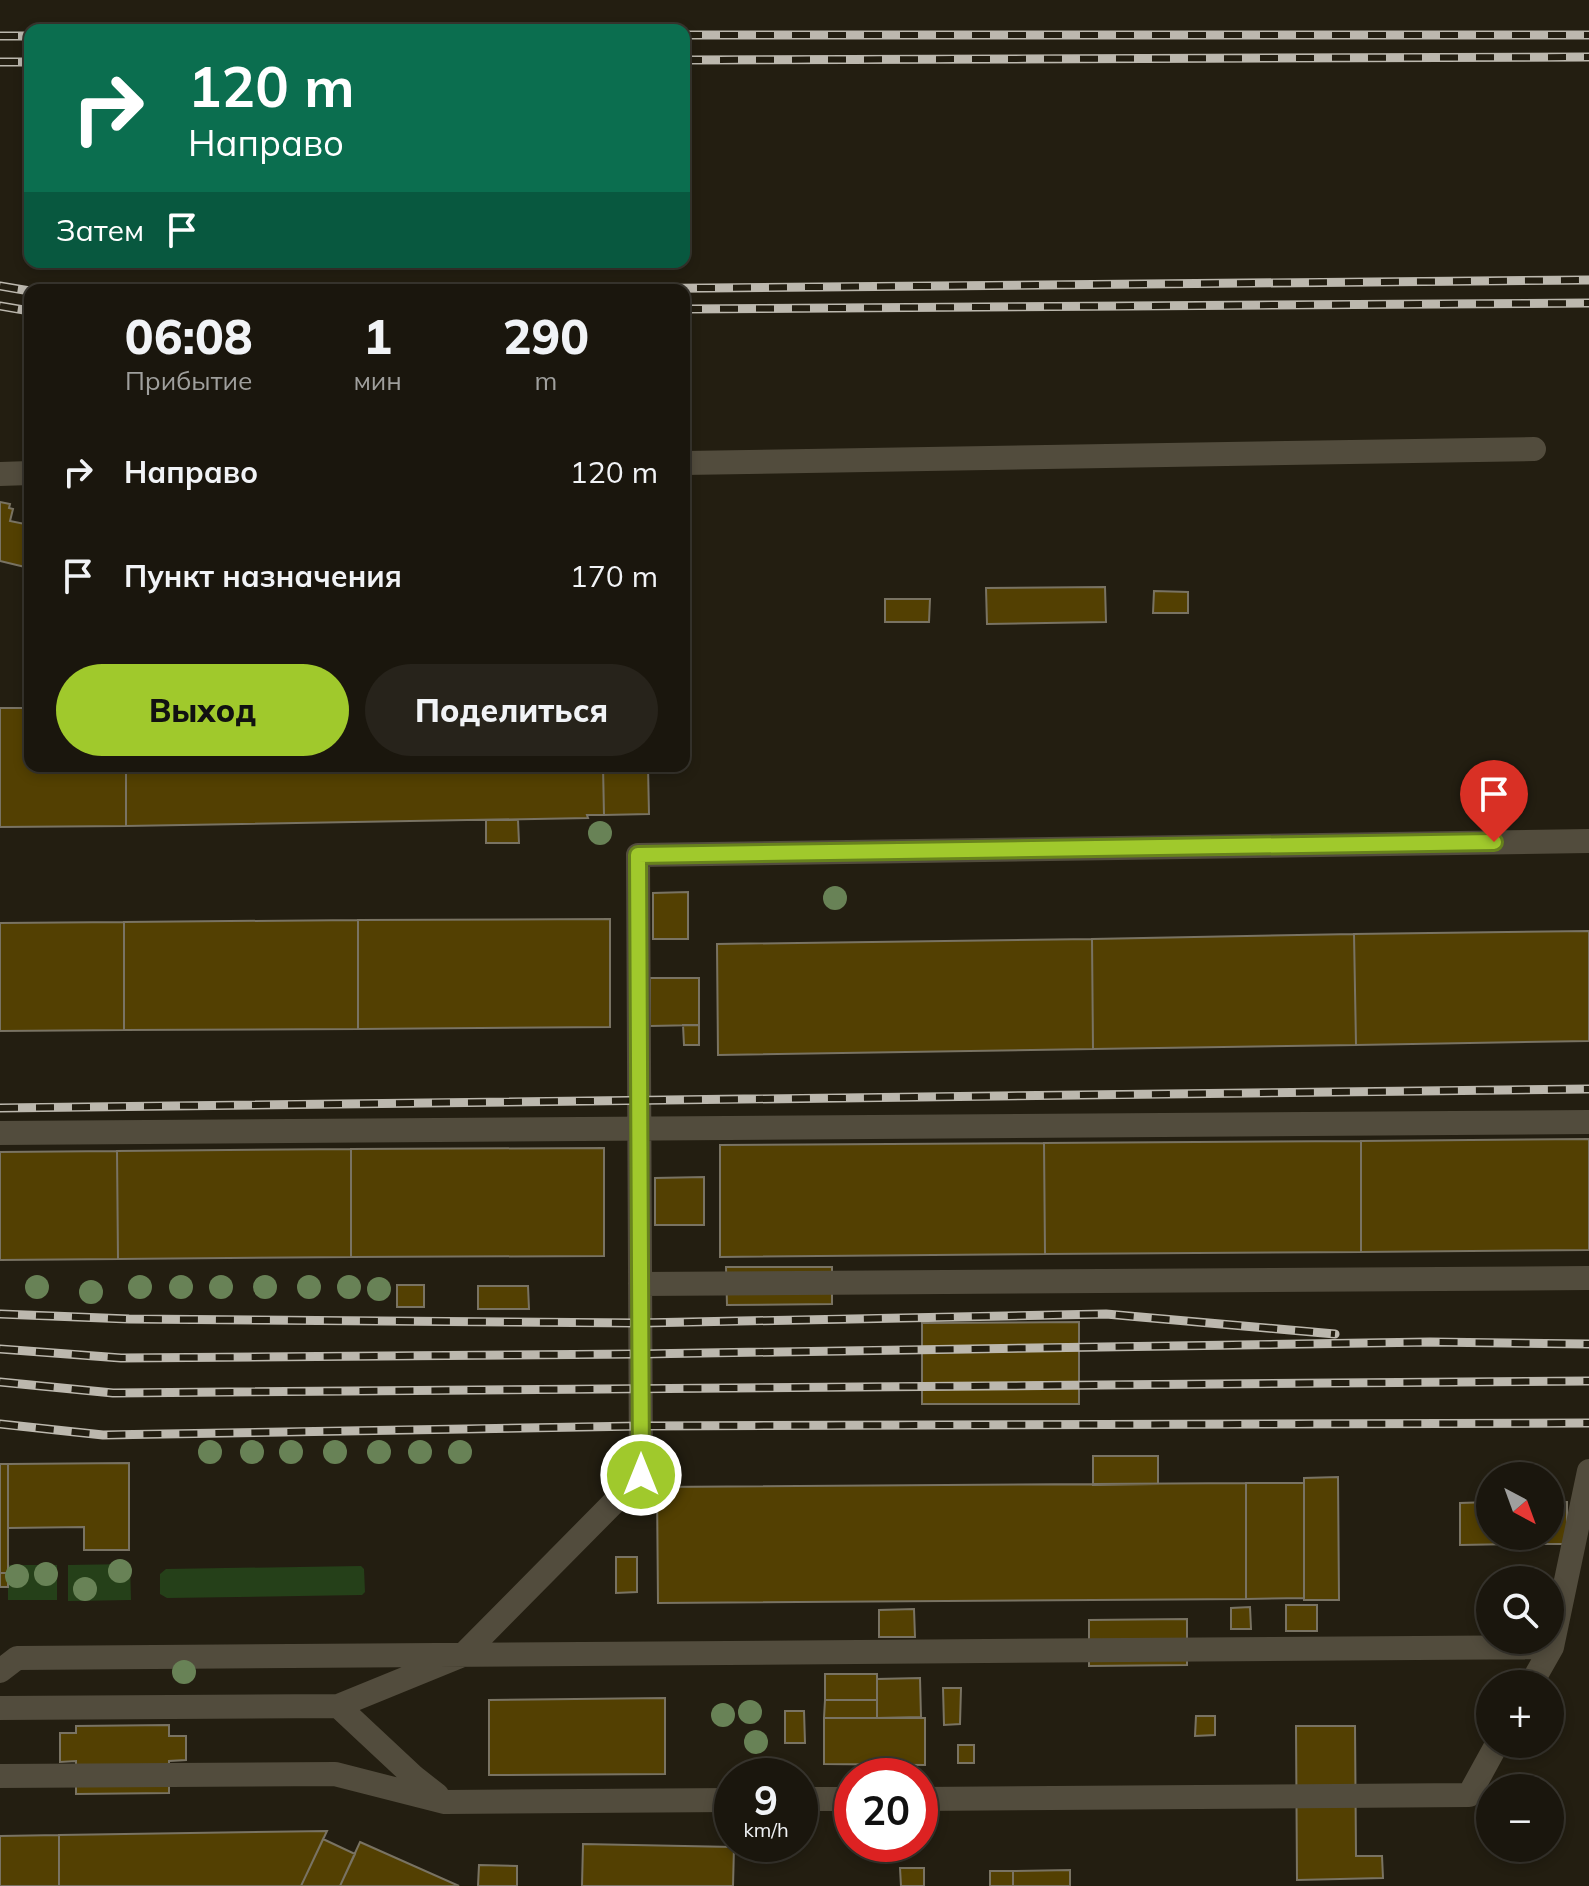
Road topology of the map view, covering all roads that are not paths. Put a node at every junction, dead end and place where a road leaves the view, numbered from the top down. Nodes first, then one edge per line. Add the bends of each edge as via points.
1 (1534, 449) dead end
2 (690, 463) edge
3 (24, 473) edge
4 (0, 474) edge
5 (1589, 841) edge
6 (1589, 1122) edge
7 (639, 1129) junction
8 (0, 1133) edge
9 (1589, 1278) edge
10 (640, 1284) junction
11 (1589, 1471) edge
12 (1564, 1590) edge
13 (1476, 1648) edge
14 (463, 1655) junction
15 (0, 1671) edge
16 (338, 1706) junction
17 (0, 1708) edge
18 (1489, 1758) edge
19 (0, 1776) edge
20 (938, 1799) edge
21 (714, 1800) edge
22 (445, 1802) junction

1 - 2 lane
3 - 4 lane
5 - 7 lane via 638,855
6 - 7 lane
7 - 8 lane
7 - 10 lane
9 - 10 lane
10 - 14 lane via 641,1475
11 - 12 lane
13 - 14 lane
14 - 15 lane via 17,1658
14 - 16 lane
16 - 17 lane
16 - 22 lane
18 - 20 lane via 1469,1795
19 - 22 lane via 335,1774
21 - 22 lane

